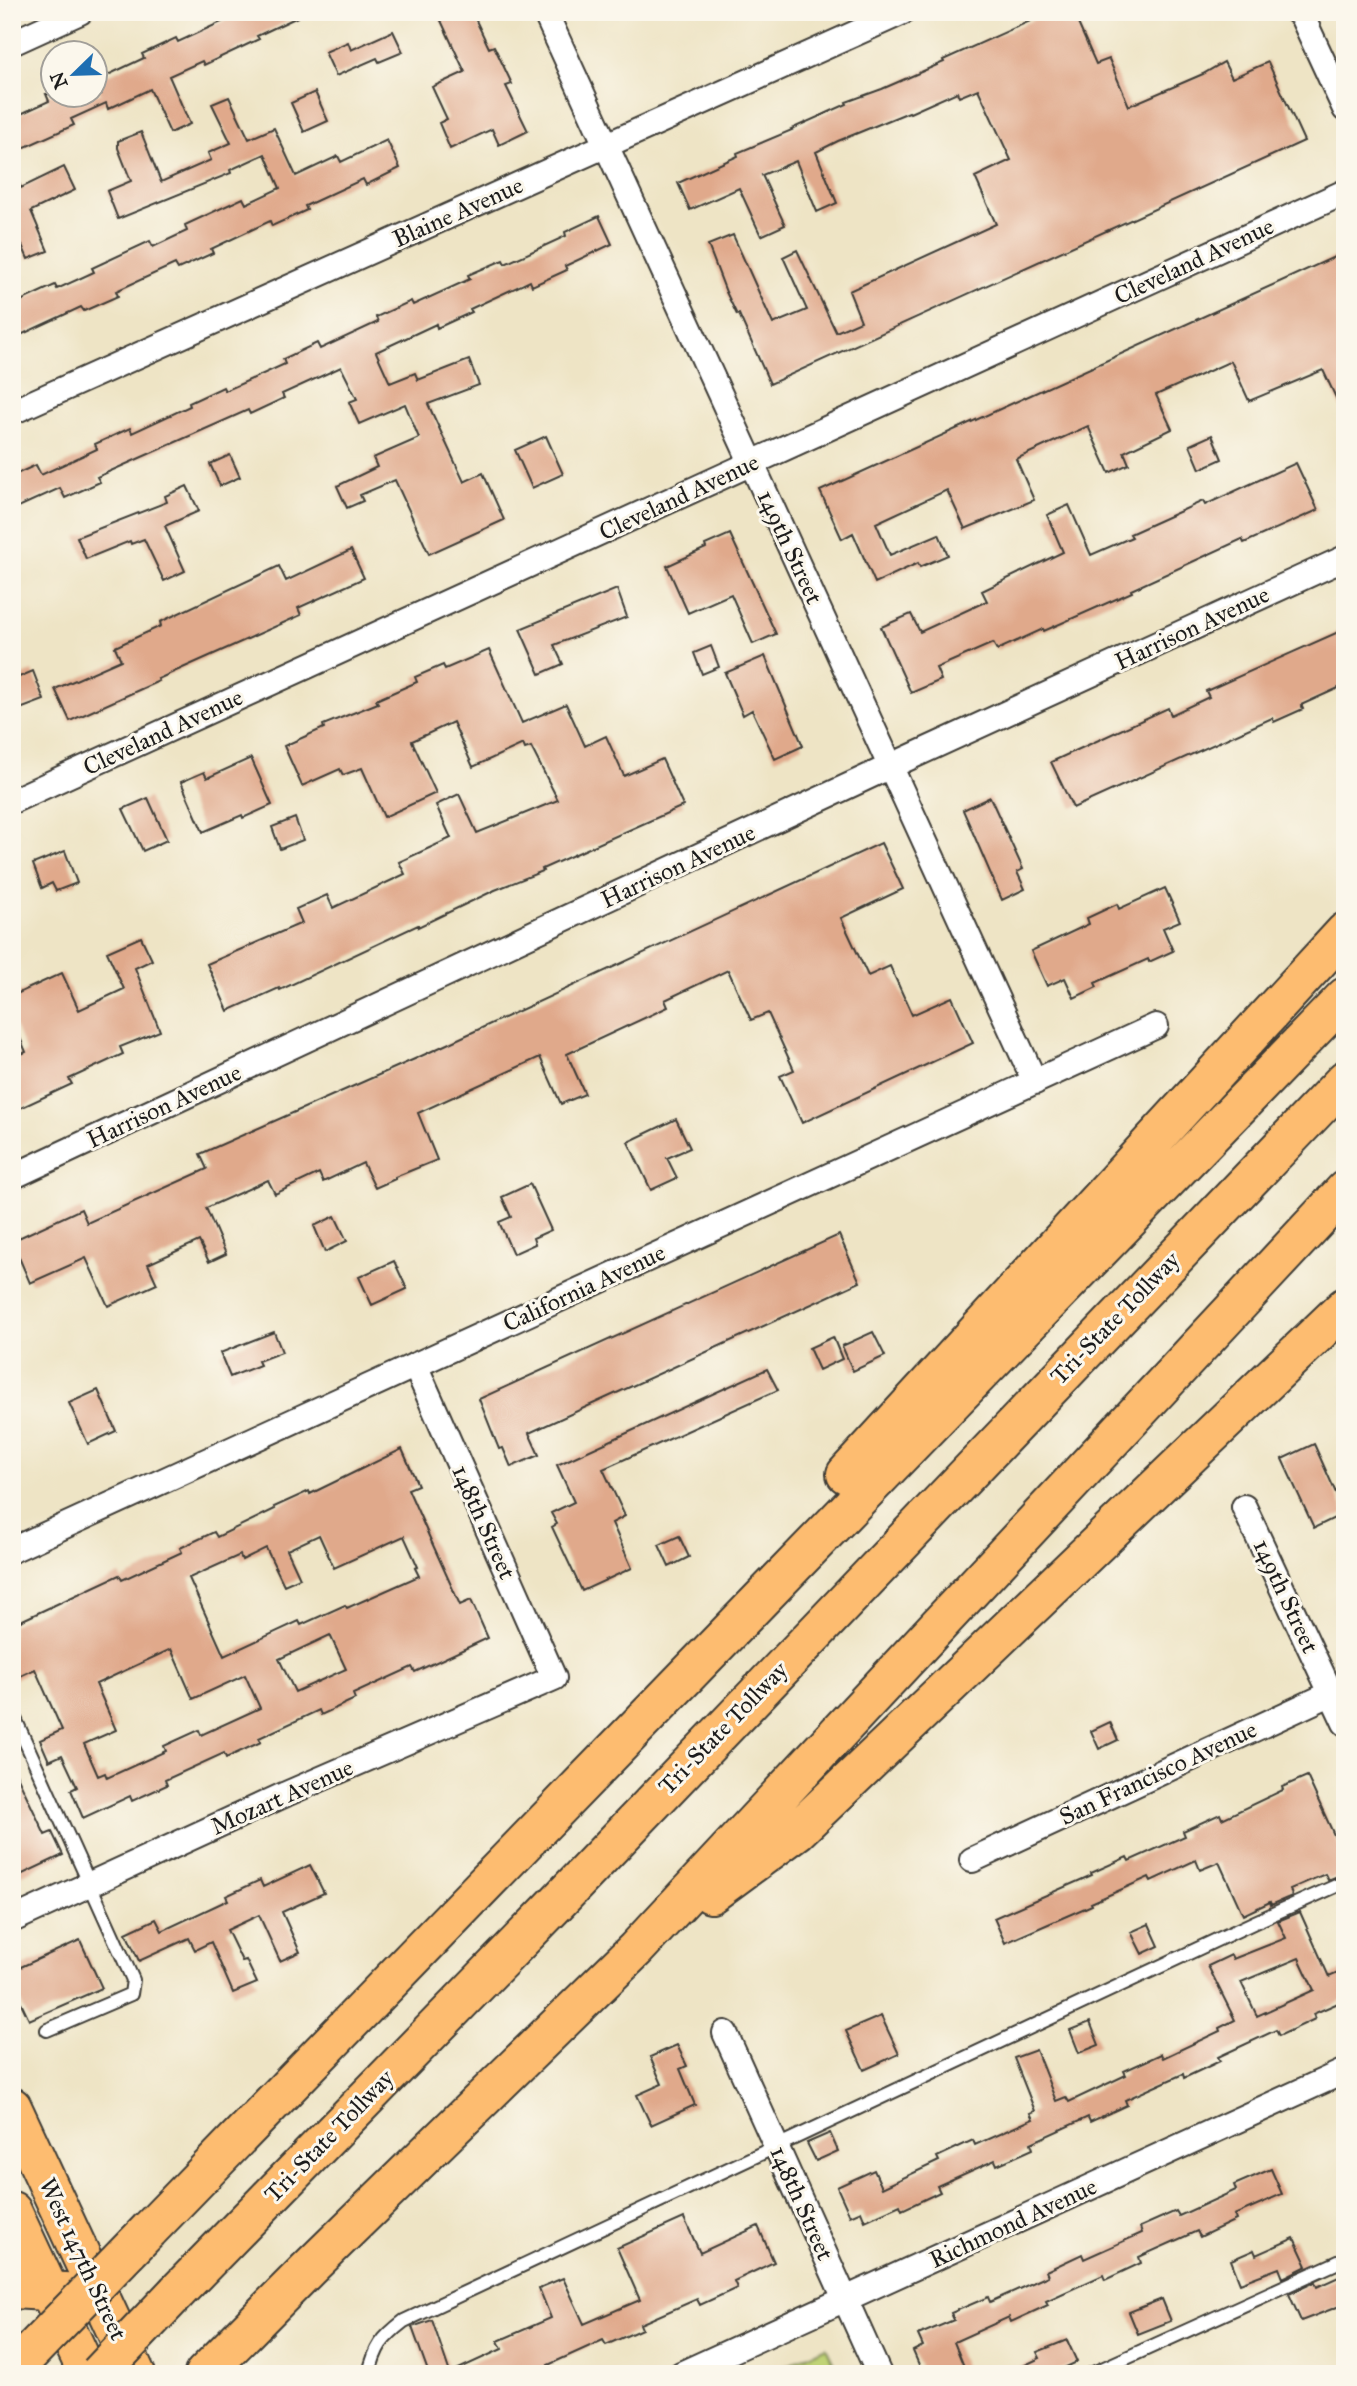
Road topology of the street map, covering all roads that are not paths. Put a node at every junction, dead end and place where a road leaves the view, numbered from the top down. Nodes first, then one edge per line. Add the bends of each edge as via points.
1 (80, 12) edge
2 (545, 12) edge
3 (903, 12) edge
4 (1297, 12) edge
5 (12, 43) edge
6 (1345, 109) edge
7 (606, 145) junction
8 (1345, 192) edge
9 (12, 412) edge
10 (752, 463) junction
11 (1345, 558) edge
12 (891, 766) junction
13 (12, 801) edge
14 (1345, 932) edge
15 (1345, 997) edge
16 (1156, 1026) dead end
17 (1345, 1080) edge
18 (1035, 1082) junction
19 (12, 1177) edge
20 (1345, 1191) edge
21 (1339, 1310) edge
22 (415, 1365) junction
23 (1244, 1507) dead end
24 (12, 1550) edge
25 (554, 1678) joint
26 (1338, 1690) edge
27 (653, 1708) junction
28 (12, 1712) edge
29 (1345, 1723) edge
30 (972, 1860) dead end
31 (1345, 1882) edge
32 (91, 1884) junction
33 (12, 1920) edge
34 (636, 1949) junction
35 (47, 2031) dead end
36 (725, 2032) dead end
37 (1345, 2071) edge
38 (12, 2107) edge
39 (777, 2147) junction
40 (12, 2211) edge
41 (1345, 2259) edge
42 (30, 2289) edge
43 (99, 2294) junction
44 (845, 2299) junction
45 (209, 2369) edge
46 (12, 2371) edge
47 (88, 2374) edge
48 (99, 2374) edge
49 (136, 2374) edge
50 (369, 2374) edge
51 (681, 2374) edge
52 (879, 2374) edge
53 (1091, 2374) edge

1 - 5 street
2 - 7 street, 149th Street
3 - 7 street, Blaine Avenue
4 - 6 street
7 - 9 street, Blaine Avenue
7 - 10 street, 149th Street
8 - 10 street, Cleveland Avenue
10 - 12 street, 149th Street
10 - 13 street, Cleveland Avenue
11 - 12 street, Harrison Avenue
12 - 18 street, 149th Street
12 - 19 street, Harrison Avenue
14 - 27 main road via 711,1620
15 - 27 main road
16 - 18 street, California Avenue
17 - 48 main road, Tri-State Tollway, bridge
18 - 22 street, California Avenue
20 - 34 main road
21 - 34 main road via 797,1831
22 - 24 street, California Avenue
22 - 25 street, 148th Street
23 - 26 street, 149th Street
25 - 32 street, Mozart Avenue
26 - 29 street, 149th Street
26 - 30 street, San Francisco Avenue
27 - 46 main road, bridge
28 - 32 lane
31 - 39 lane
32 - 33 street, Mozart Avenue
32 - 35 lane via 133,1980 131,1994
34 - 45 main road
36 - 39 street, 148th Street
37 - 44 street, Richmond Avenue
38 - 43 main road, West 147th Street
39 - 44 street, 148th Street
39 - 50 lane via 404,2320 373,2353
40 - 42 main road, West 147th Street
41 - 53 lane
42 - 43 main road
42 - 47 main road, West 147th Street
43 - 49 main road, West 147th Street
44 - 51 street, Richmond Avenue
44 - 52 street, 148th Street

